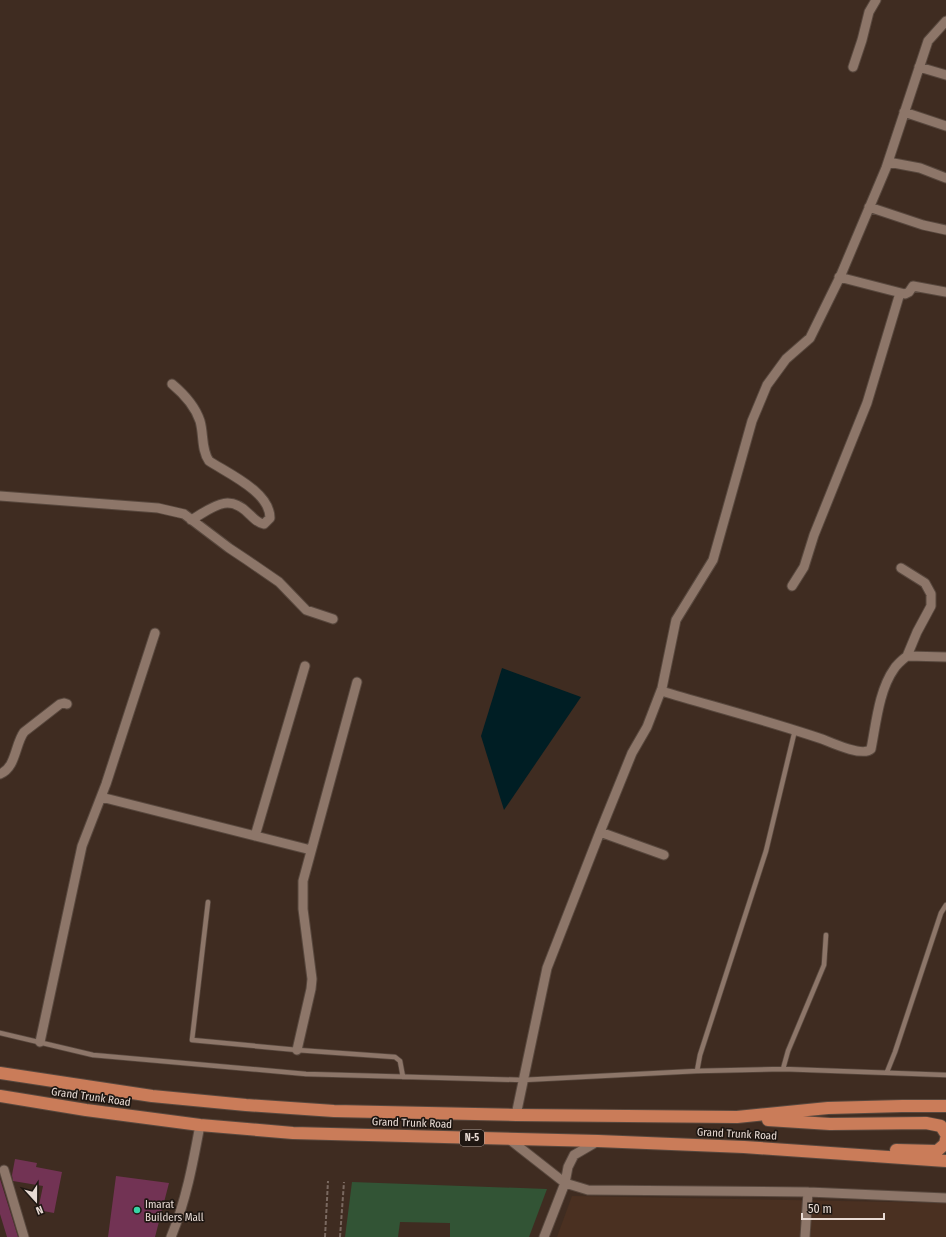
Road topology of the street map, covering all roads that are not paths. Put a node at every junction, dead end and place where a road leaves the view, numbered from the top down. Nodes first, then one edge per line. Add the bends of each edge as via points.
1 (876, 0) edge
2 (946, 21) edge
3 (853, 67) dead end
4 (920, 67) junction
5 (946, 75) edge
6 (904, 112) junction
7 (946, 126) edge
8 (888, 162) junction
9 (946, 178) edge
10 (869, 207) junction
11 (946, 230) edge
12 (839, 277) junction
13 (946, 292) edge
14 (900, 293) junction
15 (172, 384) dead end
16 (0, 496) edge
17 (191, 520) junction
18 (901, 568) dead end
19 (792, 586) dead end
20 (333, 619) dead end
21 (155, 633) dead end
22 (907, 656) junction
23 (946, 657) edge
24 (305, 666) dead end
25 (357, 682) dead end
26 (661, 691) junction
27 (67, 704) dead end
28 (795, 730) junction
29 (0, 774) edge
30 (101, 797) junction
31 (600, 832) junction
32 (255, 836) junction
33 (311, 850) junction
34 (664, 855) dead end
35 (208, 902) dead end
36 (946, 905) edge
37 (826, 935) dead end
38 (0, 1033) edge
39 (40, 1042) junction
40 (297, 1050) junction
41 (782, 1070) junction
42 (697, 1072) junction
43 (887, 1072) junction
44 (0, 1073) edge
45 (946, 1075) edge
46 (403, 1077) junction
47 (523, 1080) junction
48 (0, 1096) edge
49 (946, 1106) edge
50 (516, 1115) junction
51 (737, 1117) junction
52 (200, 1125) junction
53 (946, 1134) edge
54 (509, 1139) junction
55 (946, 1139) edge
56 (598, 1141) junction
57 (744, 1147) junction
58 (946, 1161) edge
59 (4, 1170) dead end
60 (565, 1183) junction
61 (808, 1192) junction
62 (946, 1198) edge
63 (24, 1237) edge
64 (171, 1237) edge
65 (544, 1237) edge
66 (805, 1237) edge

1 - 3 street via 869,12
2 - 4 street via 928,41
4 - 5 street
4 - 6 street
6 - 7 street
6 - 8 street
8 - 9 street via 920,168
8 - 10 street
10 - 11 street
10 - 12 street
12 - 14 street
12 - 26 street via 810,338 786,358 767,385 752,421 713,560 676,620
13 - 14 street via 913,286 908,294
14 - 19 street via 867,403 814,535 804,567
15 - 17 street via 191,402 200,422 205,456 209,462 250,488 264,500 270,511 270,518 264,524 260,524 240,506 226,503 218,504
16 - 17 street via 158,508 184,514
17 - 20 street via 279,582 306,610
18 - 22 street via 925,583 931,594 931,606
21 - 30 street
22 - 23 street
22 - 28 street via 894,668 879,703 871,749 868,752 851,749
24 - 32 street
25 - 33 street
26 - 28 street
26 - 31 street
27 - 29 street via 60,704 24,732 11,763
28 - 42 lane via 766,851 700,1055
30 - 32 street
30 - 39 street via 82,846
31 - 34 street
31 - 47 street via 548,968
32 - 33 street
33 - 40 street via 302,881 312,979
35 - 40 lane via 192,1040
36 - 43 lane via 941,913
37 - 41 lane via 824,965
38 - 39 lane
39 - 46 lane via 92,1055 306,1074
40 - 46 lane via 395,1057 400,1061
41 - 42 lane
41 - 43 lane
42 - 47 lane
43 - 45 lane
44 - 50 highway, Grand Trunk Road / N-5 via 152,1096 246,1105 334,1111
46 - 47 lane
47 - 50 street
48 - 52 highway, Grand Trunk Road / N-5
49 - 51 highway, Grand Trunk Road / N-5 via 828,1108
50 - 51 highway, Grand Trunk Road / N-5
51 - 53 highway via 830,1124 926,1123 941,1126
52 - 54 highway, Grand Trunk Road / N-5 via 293,1133
52 - 64 street via 192,1166
54 - 56 highway, Grand Trunk Road / N-5
54 - 60 street
55 - 57 highway via 945,1144 937,1151 800,1144
56 - 57 highway, Grand Trunk Road / N-5
56 - 60 street via 574,1154
57 - 58 highway, Grand Trunk Road / N-5
59 - 63 street
60 - 61 street via 588,1190
60 - 65 street
61 - 62 street
61 - 66 street

